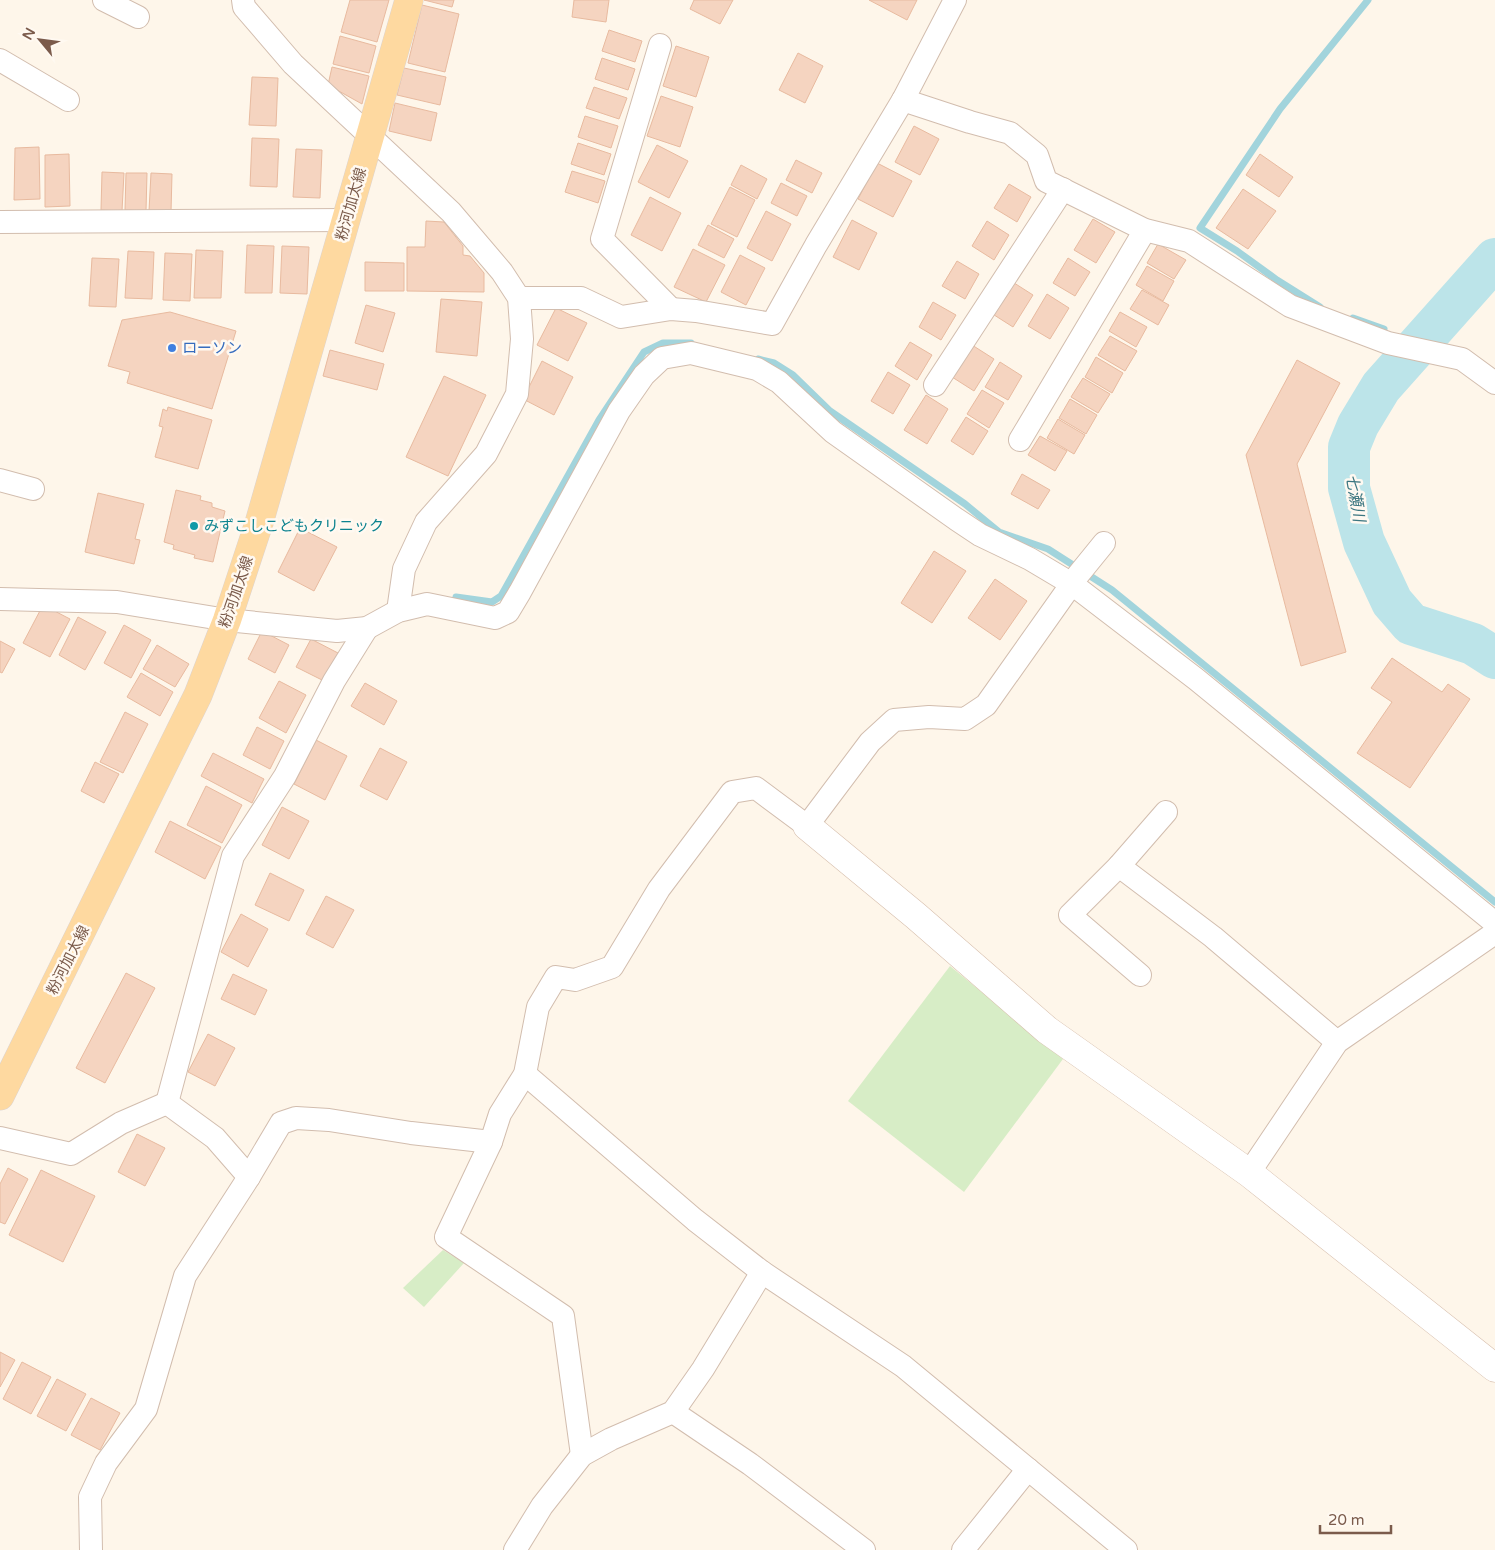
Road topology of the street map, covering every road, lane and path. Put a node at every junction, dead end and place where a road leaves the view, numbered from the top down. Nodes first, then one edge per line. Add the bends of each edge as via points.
1 (104, 0) edge
2 (243, 0) edge
3 (409, 0) edge
4 (955, 0) edge
5 (138, 17) dead end
6 (660, 45) dead end
7 (0, 60) edge
8 (68, 100) dead end
9 (904, 100) junction
10 (371, 136) junction
11 (1063, 190) junction
12 (346, 220) junction
13 (0, 222) edge
14 (1145, 230) junction
15 (519, 298) junction
16 (671, 309) junction
17 (1495, 383) edge
18 (935, 385) dead end
19 (1020, 440) dead end
20 (0, 480) edge
21 (33, 489) dead end
22 (1104, 543) dead end
23 (1075, 579) junction
24 (0, 599) edge
25 (398, 611) junction
26 (226, 620) junction
27 (368, 628) junction
28 (1166, 812) dead end
29 (806, 826) junction
30 (1119, 866) junction
31 (1495, 923) edge
32 (1495, 933) edge
33 (1140, 975) dead end
34 (1337, 1042) junction
35 (525, 1074) junction
36 (0, 1096) edge
37 (167, 1103) junction
38 (0, 1138) edge
39 (491, 1142) junction
40 (1249, 1173) junction
41 (249, 1177) junction
42 (762, 1272) junction
43 (1495, 1368) edge
44 (673, 1412) junction
45 (582, 1455) junction
46 (1028, 1469) junction
47 (91, 1550) edge
48 (515, 1550) edge
49 (864, 1550) edge
50 (963, 1550) edge
51 (1126, 1550) edge

1 - 5 street
2 - 10 street via 244,7 293,64
3 - 10 main road, 粉河加太線
4 - 9 street
6 - 16 street via 602,238
7 - 8 street
9 - 11 street via 1010,133 1037,155 1046,181
9 - 16 street via 772,324
10 - 12 main road, 粉河加太線
10 - 15 street via 451,212 502,272
11 - 14 street
11 - 18 street
12 - 13 street
12 - 26 main road, 粉河加太線 via 259,523
14 - 17 street via 1189,241 1290,306 1388,343 1462,359
14 - 19 street
15 - 16 street via 581,298 622,317
15 - 25 street via 522,339 517,394 486,454 426,522 404,569
20 - 21 street
22 - 23 street
23 - 25 street via 980,535 832,432 779,382 757,369 692,354 662,358 644,375 619,411 508,612 495,618 427,604
23 - 29 street via 986,705 965,719 929,717 894,720 870,742
23 - 31 street
24 - 26 street via 117,602
25 - 27 street
26 - 27 street via 337,630
26 - 36 main road, 粉河加太線 via 198,695
27 - 37 street via 334,681 285,776 233,856
28 - 30 street
29 - 35 street via 756,788 732,792 659,889 612,967 575,980 556,977 538,1007
29 - 40 street via 1047,1030
30 - 33 street via 1070,915
30 - 34 street via 1213,937
32 - 34 street
34 - 40 street
35 - 39 street via 500,1114
35 - 42 street via 695,1220
37 - 38 street via 121,1123 71,1154
37 - 41 street via 215,1138
39 - 41 street via 296,1118 280,1123
39 - 45 street via 446,1237 563,1316
40 - 43 street
41 - 47 street via 185,1276 146,1408 106,1462 90,1497
42 - 44 street
42 - 46 street via 902,1366
44 - 45 street
44 - 49 street via 750,1464
45 - 48 street via 542,1506
46 - 50 street
46 - 51 street

